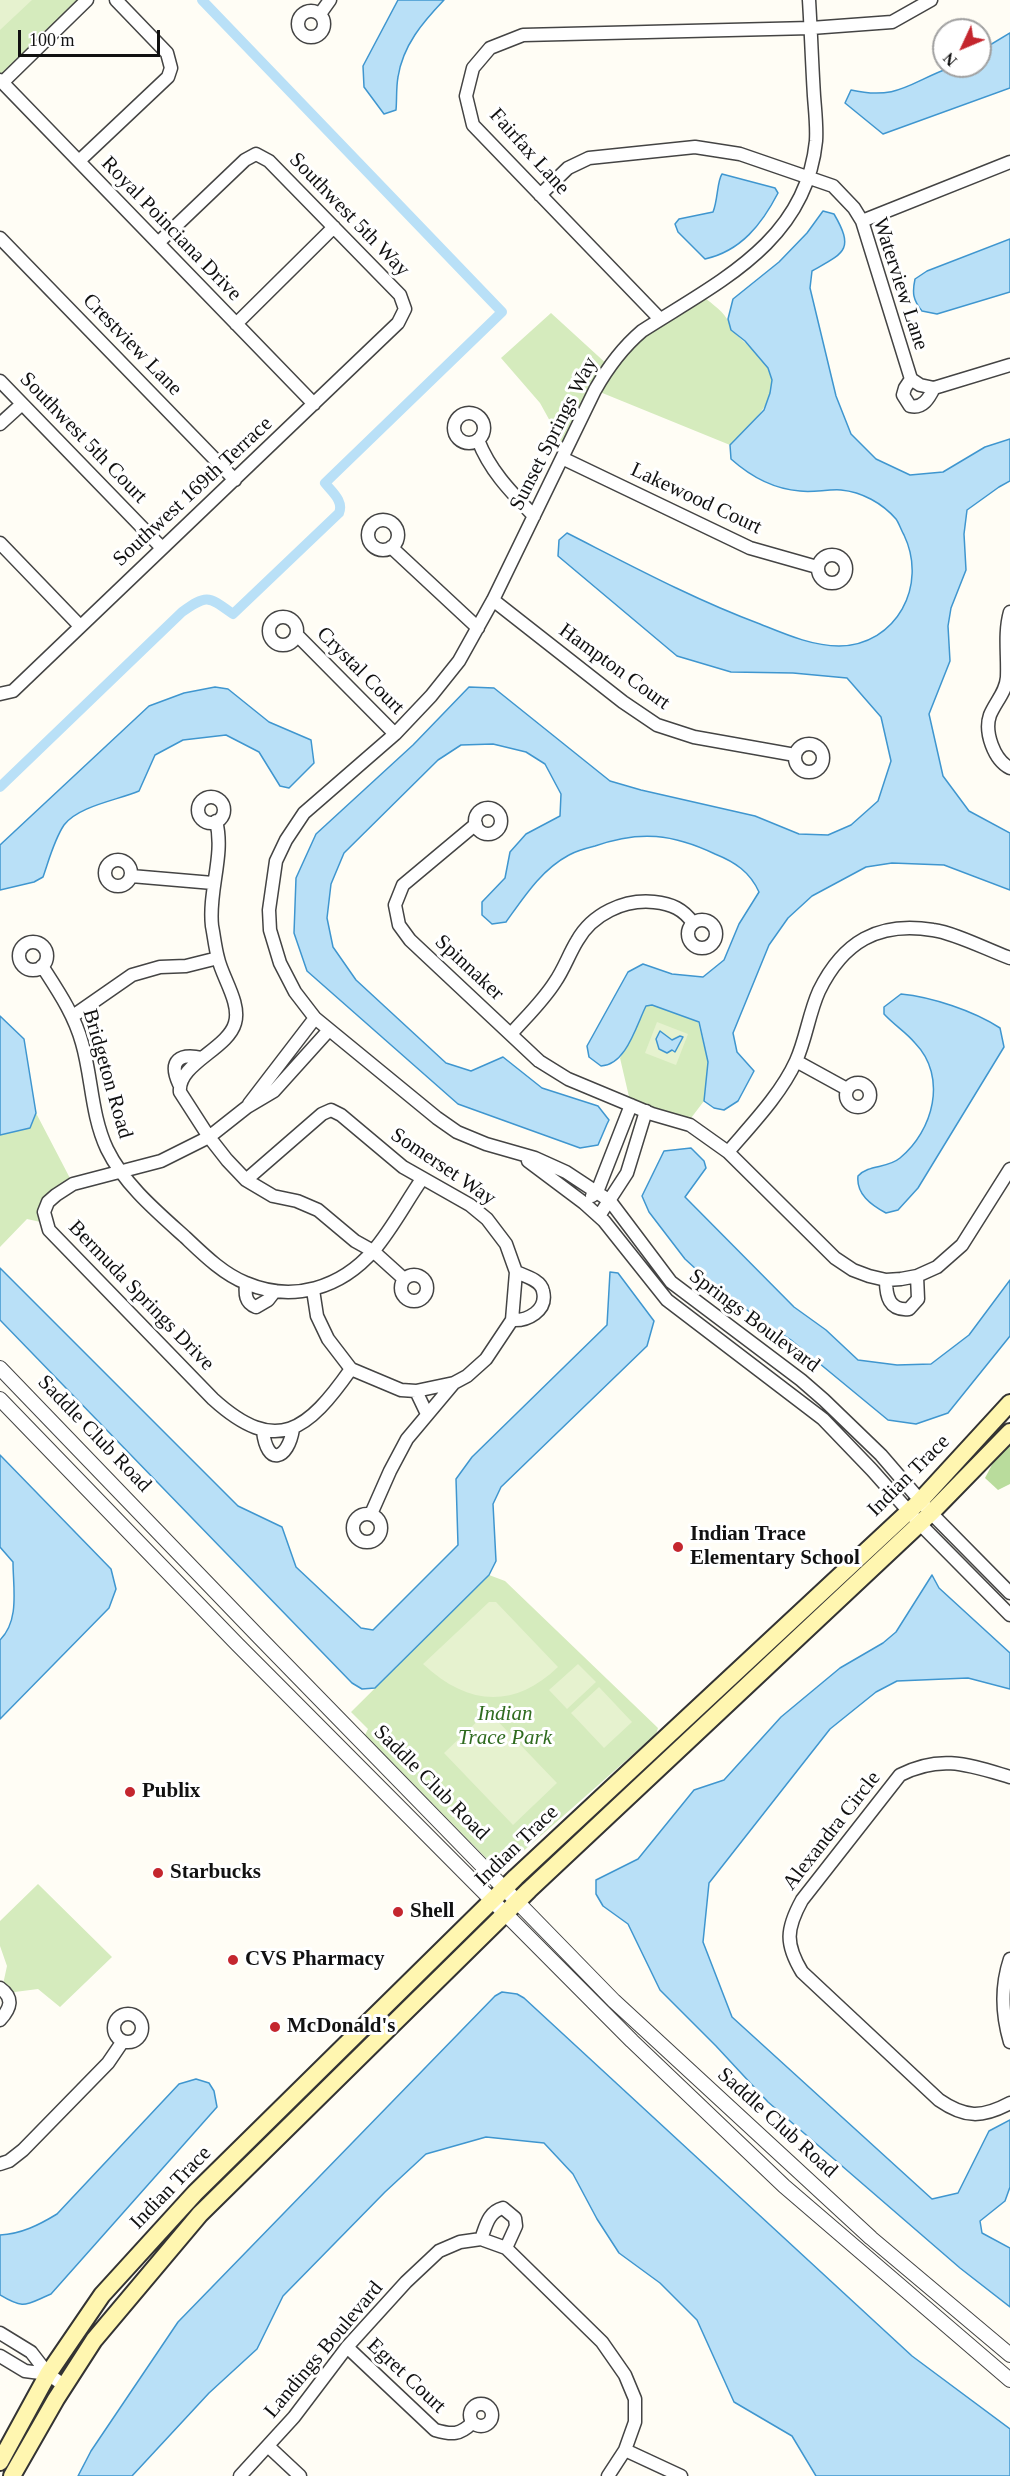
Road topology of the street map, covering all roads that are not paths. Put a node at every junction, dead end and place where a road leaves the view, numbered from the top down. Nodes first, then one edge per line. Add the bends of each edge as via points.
1 (87, 0) edge
2 (116, 0) edge
3 (330, 0) edge
4 (809, 0) edge
5 (931, 0) edge
6 (320, 14) dead end
7 (811, 28) junction
8 (1, 82) edge
9 (79, 161) junction
10 (1010, 162) edge
11 (809, 177) junction
12 (540, 195) junction
13 (862, 221) junction
14 (334, 227) junction
15 (0, 237) edge
16 (158, 243) junction
17 (405, 309) joint
18 (660, 320) junction
19 (236, 324) junction
20 (1010, 365) edge
21 (0, 381) edge
22 (916, 382) junction
23 (934, 388) junction
24 (22, 404) junction
25 (314, 404) junction
26 (0, 424) edge
27 (477, 440) dead end
28 (562, 458) junction
29 (235, 480) junction
30 (534, 516) junction
31 (0, 543) edge
32 (391, 547) dead end
33 (162, 548) junction
34 (818, 567) dead end
35 (493, 600) junction
36 (1010, 612) edge
37 (80, 626) junction
38 (478, 628) junction
39 (297, 635) dead end
40 (0, 694) edge
41 (395, 734) junction
42 (795, 755) dead end
43 (1010, 768) edge
44 (323, 795) joint
45 (216, 821) dead end
46 (476, 824) dead end
47 (131, 876) dead end
48 (213, 883) junction
49 (693, 923) dead end
50 (218, 958) junction
51 (1010, 958) edge
52 (42, 966) dead end
53 (73, 1016) junction
54 (315, 1018) junction
55 (328, 1030) junction
56 (510, 1034) junction
57 (796, 1061) junction
58 (847, 1089) dead end
59 (631, 1106) junction
60 (247, 1107) junction
61 (649, 1112) junction
62 (209, 1137) junction
63 (728, 1152) junction
64 (518, 1154) junction
65 (1010, 1169) edge
66 (122, 1171) junction
67 (422, 1179) junction
68 (246, 1180) junction
69 (597, 1192) junction
70 (609, 1201) junction
71 (584, 1203) junction
72 (599, 1216) junction
73 (373, 1251) junction
74 (516, 1272) junction
75 (917, 1276) junction
76 (404, 1279) dead end
77 (886, 1280) junction
78 (246, 1283) junction
79 (313, 1290) junction
80 (274, 1291) junction
81 (512, 1320) junction
82 (0, 1368) edge
83 (351, 1369) junction
84 (454, 1383) junction
85 (416, 1391) junction
86 (0, 1399) edge
87 (1010, 1403) edge
88 (428, 1414) junction
89 (293, 1429) junction
90 (263, 1431) junction
91 (1010, 1432) edge
92 (920, 1513) junction
93 (371, 1514) dead end
94 (1010, 1593) edge
95 (1007, 1607) edge
96 (1010, 1777) edge
97 (506, 1888) junction
98 (518, 1901) junction
99 (492, 1902) junction
100 (504, 1915) junction
101 (1010, 1959) edge
102 (0, 1988) edge
103 (0, 2020) edge
104 (123, 2041) dead end
105 (1010, 2042) edge
106 (1010, 2103) edge
107 (0, 2164) edge
108 (481, 2239) junction
109 (506, 2248) junction
110 (0, 2333) edge
111 (346, 2347) junction
112 (1010, 2355) edge
113 (0, 2356) edge
114 (48, 2374) junction
115 (1010, 2380) edge
116 (65, 2385) junction
117 (472, 2423) dead end
118 (269, 2447) junction
119 (626, 2450) junction
120 (0, 2462) edge
121 (12, 2476) edge
122 (240, 2476) edge
123 (300, 2476) edge
124 (608, 2476) edge
125 (681, 2476) edge

1 - 8 street
2 - 9 street via 167,53 171,68 168,77
3 - 6 street
4 - 7 street, Sunset Springs Way
5 - 7 street, Fairfax Lane via 892,22
7 - 11 street, Sunset Springs Way via 816,139
7 - 12 street, Fairfax Lane via 524,34 490,48 473,68 466,96 473,125
8 - 9 street, Royal Poinciana Drive
9 - 16 street, Royal Poinciana Drive
10 - 13 street
11 - 12 street, Waterview Lane via 740,154 695,147 589,158 568,168
11 - 13 street, Waterview Lane via 833,186
11 - 18 street, Sunset Springs Way via 794,211 769,243
12 - 18 street, Fairfax Lane
13 - 22 street, Waterview Lane
14 - 16 street, Southwest 5th Way via 269,161 256,154
14 - 17 street, Southwest 5th Way via 400,295
14 - 19 street
15 - 29 street, Crestview Lane
16 - 19 street, Royal Poinciana Drive
17 - 25 street, Southwest 169th Terrace via 398,323
18 - 28 street, Sunset Springs Way via 628,343 609,366
19 - 25 street, Royal Poinciana Drive
20 - 23 street
21 - 24 street, Southwest 5th Court
22 - 23 street
22 - 23 street via 904,388 903,395 910,405 926,402
24 - 26 street
24 - 33 street, Southwest 5th Court
25 - 29 street, Southwest 169th Terrace
27 - 30 street via 503,483
28 - 30 street, Sunset Springs Way
28 - 34 street, Lakewood Court via 750,548
29 - 33 street, Southwest 169th Terrace
30 - 35 street, Sunset Springs Way
31 - 37 street
32 - 38 street
33 - 37 street, Southwest 169th Terrace
35 - 38 street, Sunset Springs Way
35 - 42 street, Hampton Court via 657,725 694,737
36 - 43 street via 1007,680 990,716 988,730 994,750
37 - 40 street, Southwest 169th Terrace via 13,691
38 - 41 street, Sunset Springs Way via 459,661
39 - 41 street, Crystal Court
41 - 44 street, Sunset Springs Way
44 - 54 street, Springs Boulevard via 304,813 276,861 269,910 270,930 280,963
45 - 48 street via 219,847
46 - 56 street, Spinnaker via 403,885 395,905 399,925 410,940
47 - 48 street
48 - 50 street via 212,923
49 - 56 street via 674,906 639,901 618,906 596,919 578,939 546,996
50 - 53 street via 132,975
50 - 62 street via 237,1014 235,1026 179,1084 184,1101
51 - 57 street via 935,930 896,927 863,938 837,959 819,993
52 - 53 street, Bridgeton Road
53 - 66 street, Bridgeton Road via 90,1076 98,1124
54 - 55 street, Springs Boulevard
54 - 60 street, Bermuda Springs Drive via 302,1034 279,1050
55 - 60 street, Bermuda Springs Drive via 274,1092
55 - 64 street, Springs Boulevard via 457,1132
56 - 59 street, Spinnaker via 539,1061 568,1079
57 - 58 street
57 - 63 street
59 - 61 street, Spinnaker
59 - 69 street
60 - 62 street, Bermuda Springs Drive
61 - 63 street, Spinnaker via 690,1125
61 - 70 street via 627,1173
62 - 66 street, Bermuda Springs Drive via 161,1161
62 - 68 street
63 - 77 street, Spinnaker via 835,1258 853,1270
64 - 69 street, Springs Boulevard via 546,1163
64 - 71 street, Springs Boulevard
65 - 75 street, Spinnaker via 962,1245 937,1267
66 - 78 street, Bridgeton Road via 134,1189 168,1222 224,1271
66 - 90 street, Bermuda Springs Drive via 73,1184 56,1195 44,1212 49,1230 213,1398 231,1414
67 - 68 street, Somerset Way via 331,1110
67 - 73 street, Bridgeton Road
67 - 74 street, Somerset Way via 487,1218 506,1244
68 - 73 street via 273,1196 318,1210
69 - 70 street, Springs Boulevard
69 - 71 street
70 - 72 street
70 - 92 street, Springs Boulevard via 671,1282 801,1380 881,1455
71 - 72 street, Springs Boulevard
72 - 92 street, Springs Boulevard via 667,1300 823,1419
73 - 76 street
73 - 79 street, Bridgeton Road via 340,1279
74 - 81 street, Somerset Way
74 - 81 street via 539,1284 543,1301 531,1317
75 - 77 street, Spinnaker
75 - 77 street via 918,1299 909,1309 894,1307 888,1300
78 - 80 street, Bridgeton Road
78 - 80 street via 246,1298 256,1307
79 - 80 street, Bridgeton Road
79 - 83 street via 317,1316 328,1339
81 - 84 street, Somerset Way via 486,1359
82 - 97 street, Saddle Club Road
83 - 85 street via 401,1390
83 - 89 street via 330,1400
84 - 85 street
84 - 88 street, Somerset Way
85 - 88 street
86 - 99 street, Saddle Club Road
87 - 92 main road, Indian Trace
88 - 93 street, Somerset Way via 407,1439
89 - 90 street
89 - 90 street via 282,1455 269,1452
91 - 92 main road, Indian Trace
92 - 94 street
92 - 95 street
92 - 97 main road, Indian Trace
92 - 98 main road, Indian Trace
96 - 106 street, Alexandra Circle via 960,1763 918,1766 900,1775 802,1900 793,1916 789,1936 791,1953 802,1972 939,2100 970,2115 992,2112
97 - 98 street, Saddle Club Road
97 - 99 main road, Indian Trace
98 - 100 main road, Indian Trace
98 - 112 street, Saddle Club Road via 614,2001 697,2079 871,2238
99 - 100 street, Saddle Club Road
99 - 114 main road, Indian Trace via 195,2193 102,2295
100 - 115 street, Saddle Club Road via 784,2186
100 - 116 main road, Indian Trace via 200,2214 94,2340
101 - 105 street via 1003,1999
102 - 103 street via 10,2001
104 - 107 street via 108,2063 23,2150
108 - 109 street
108 - 109 street via 490,2216 503,2208 515,2218 516,2226
108 - 111 street, Landings Boulevard via 439,2251
109 - 119 street via 602,2342 625,2375 635,2398 635,2422
110 - 114 street via 31,2352
111 - 117 street, Egret Court via 435,2430 452,2435
111 - 118 street, Landings Boulevard
113 - 114 street via 25,2371
114 - 116 street
114 - 120 main road, Indian Trace
116 - 121 main road, Indian Trace
118 - 122 street, Landings Boulevard
118 - 123 street, Landings Boulevard
119 - 124 street
119 - 125 street

